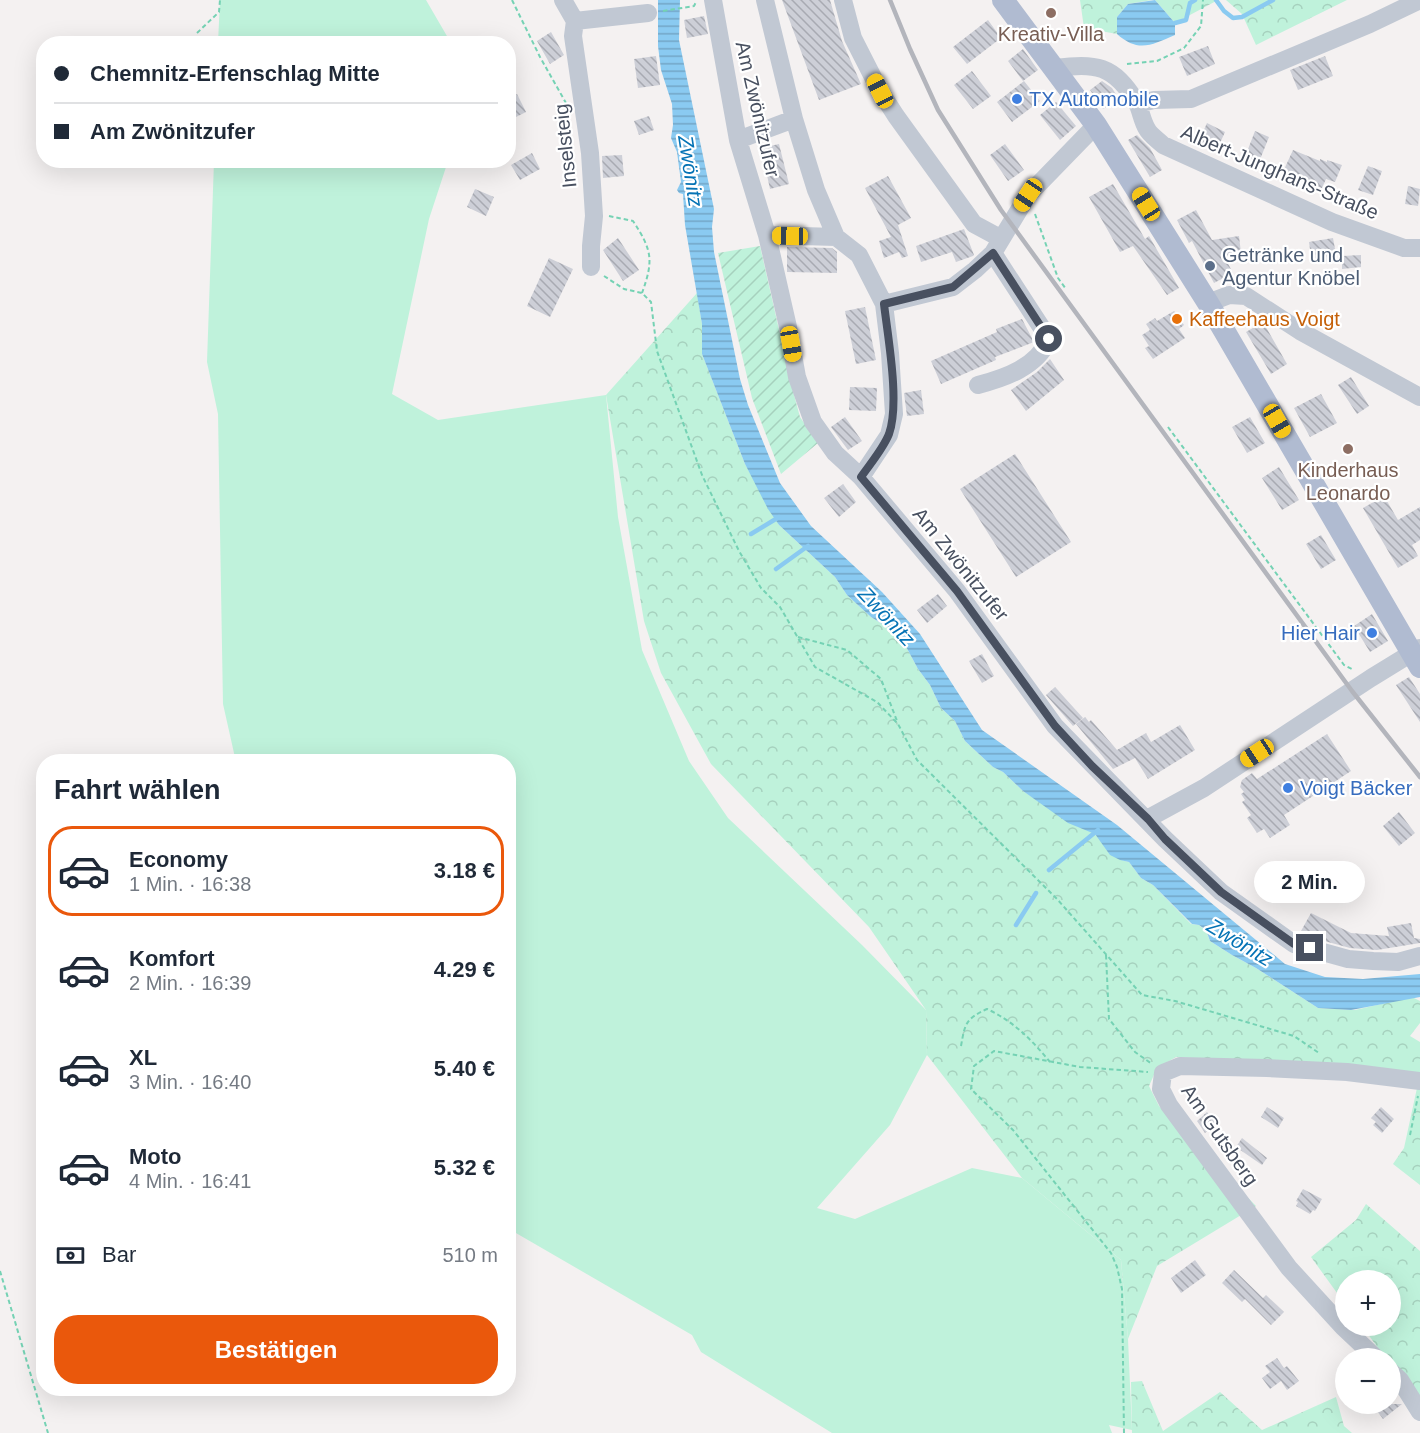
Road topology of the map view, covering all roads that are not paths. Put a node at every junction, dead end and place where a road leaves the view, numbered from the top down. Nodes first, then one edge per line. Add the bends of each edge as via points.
1 (563, 0) edge
2 (713, 0) edge
3 (765, 0) edge
4 (843, 0) edge
5 (1003, 0) edge
6 (1420, 0) edge
7 (648, 13) road end
8 (575, 21) junction
9 (1054, 68) junction
10 (1137, 104) junction
11 (794, 119) junction
12 (1096, 125) junction
13 (738, 140) junction
14 (767, 235) junction
15 (836, 237) junction
16 (996, 246) junction
17 (1420, 248) edge
18 (591, 267) road end
19 (1208, 303) junction
20 (884, 304) junction
21 (978, 385) dead end
22 (1420, 397) edge
23 (861, 477) junction
24 (1417, 657) edge
25 (1148, 819) junction
26 (1420, 956) edge
27 (1419, 1087) edge
28 (1365, 1348) edge
29 (1401, 1382) edge
30 (1420, 1412) edge

1 - 8 street, Inselsteig
2 - 13 street, Am Zwönitzufer
3 - 11 street
4 - 16 street via 853,38 880,91 974,224
5 - 9 main road
6 - 10 street via 1191,99
7 - 8 street
8 - 18 street, Inselsteig via 573,36 590,153 594,216
9 - 10 street, Albert-Junghans-Straße via 1104,68 1117,76
9 - 12 main road
10 - 17 street, Albert-Junghans-Straße via 1147,131 1163,145 1332,222 1404,248
11 - 13 street
11 - 15 street via 816,190
12 - 16 street via 1028,195
12 - 19 main road
13 - 14 street, Am Zwönitzufer
14 - 15 street
14 - 23 street, Am Zwönitzufer via 797,377 813,422 835,453
15 - 20 street via 859,255
16 - 20 street via 953,287
16 - 21 street via 1049,339 1044,351 1026,366 1003,379
19 - 22 street via 1229,295 1246,296 1300,331
19 - 24 main road
20 - 23 street via 894,414 889,435
23 - 25 street, Am Zwönitzufer via 957,591 1055,726
24 - 25 street via 1371,678 1204,788
25 - 26 street, Am Zwönitzufer via 1221,892 1294,944 1372,961 1398,962
27 - 28 street, Am Gutsberg via 1347,1072 1180,1066 1162,1072 1161,1089 1169,1105 1289,1268
29 - 30 street

